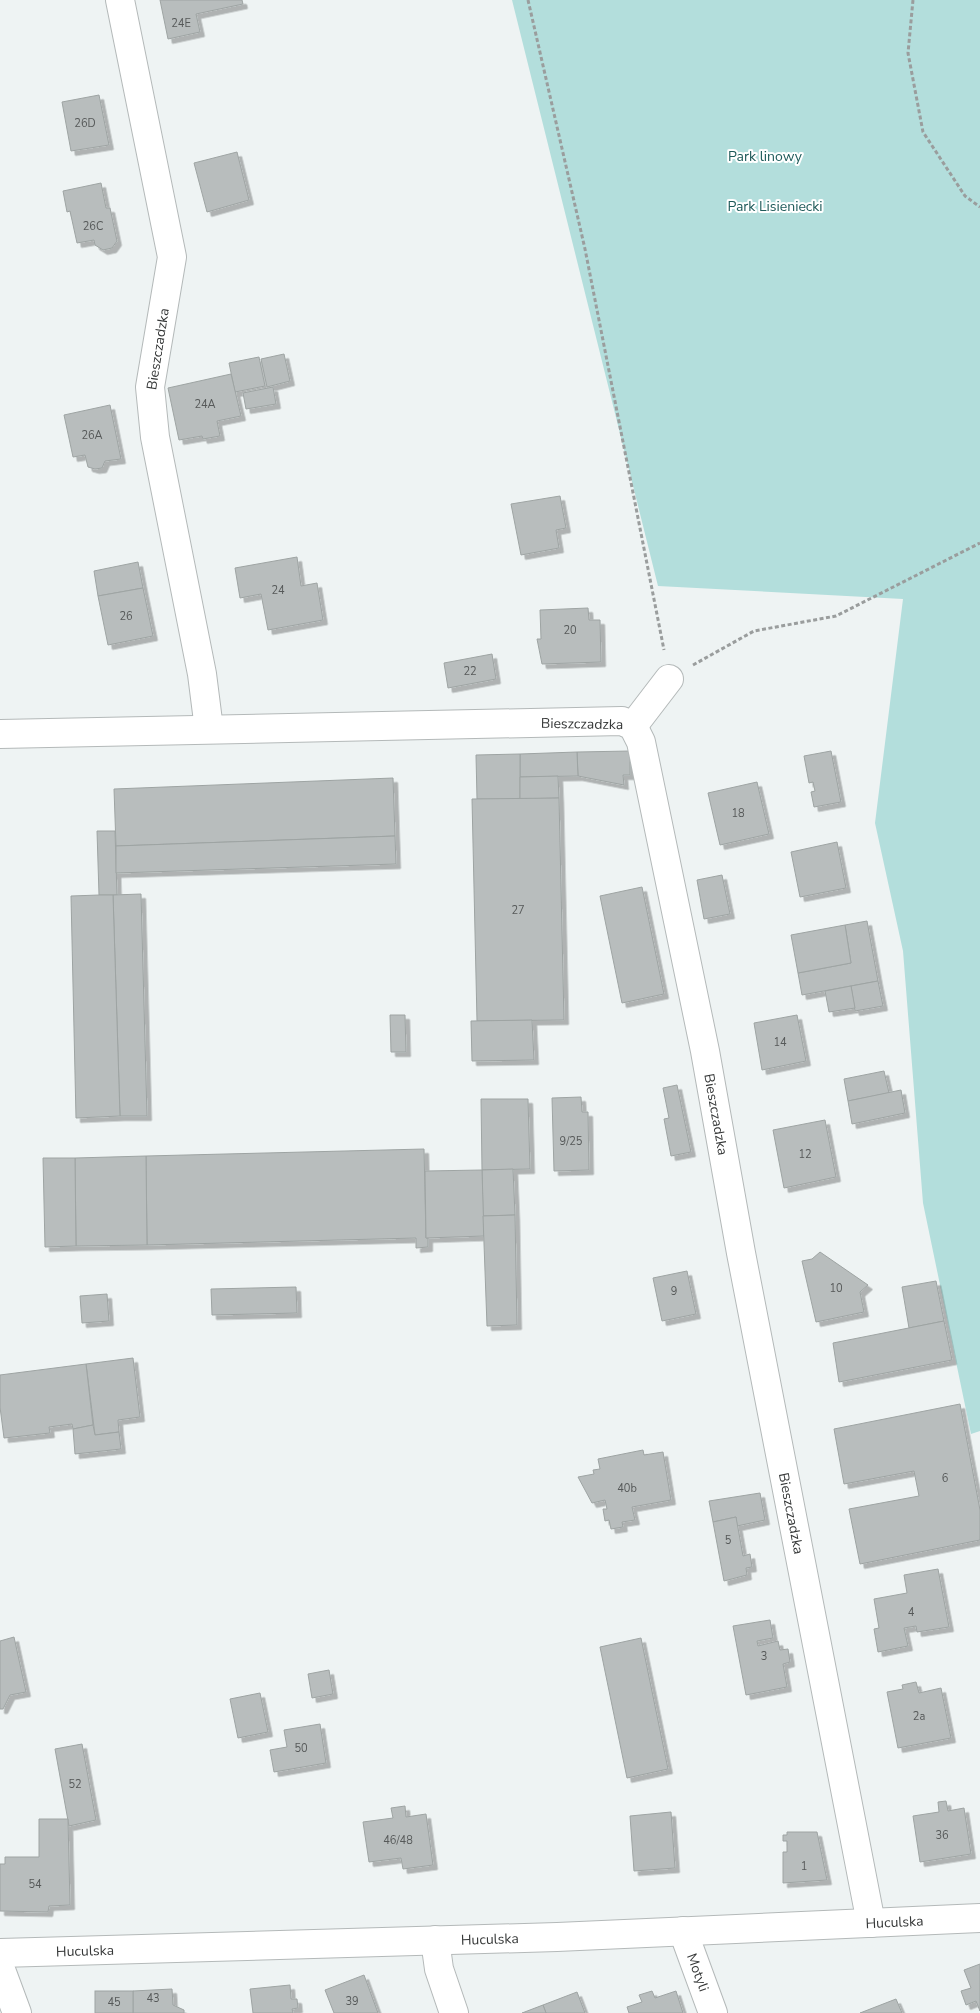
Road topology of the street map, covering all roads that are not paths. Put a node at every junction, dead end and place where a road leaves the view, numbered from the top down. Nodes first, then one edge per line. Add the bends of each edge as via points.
1 (120, 0) edge
2 (669, 679) road end
3 (633, 726) junction
4 (209, 729) junction
5 (0, 734) edge
6 (980, 1918) edge
7 (871, 1923) junction
8 (683, 1931) junction
9 (435, 1940) junction
10 (0, 1953) edge
11 (0, 1967) edge
12 (17, 2013) edge
13 (454, 2013) edge
14 (713, 2013) edge

1 - 4 street, Bieszczadzka via 172,257 150,387 155,437 202,674
2 - 3 street
3 - 4 street, Bieszczadzka via 622,722
3 - 7 street, Bieszczadzka via 641,742 703,1042
4 - 5 street, Bieszczadzka
6 - 7 street, Huculska
7 - 8 street, Huculska
8 - 9 street, Huculska
8 - 14 street, Motyli
9 - 10 street, Huculska
9 - 13 street via 439,1969
11 - 12 street

